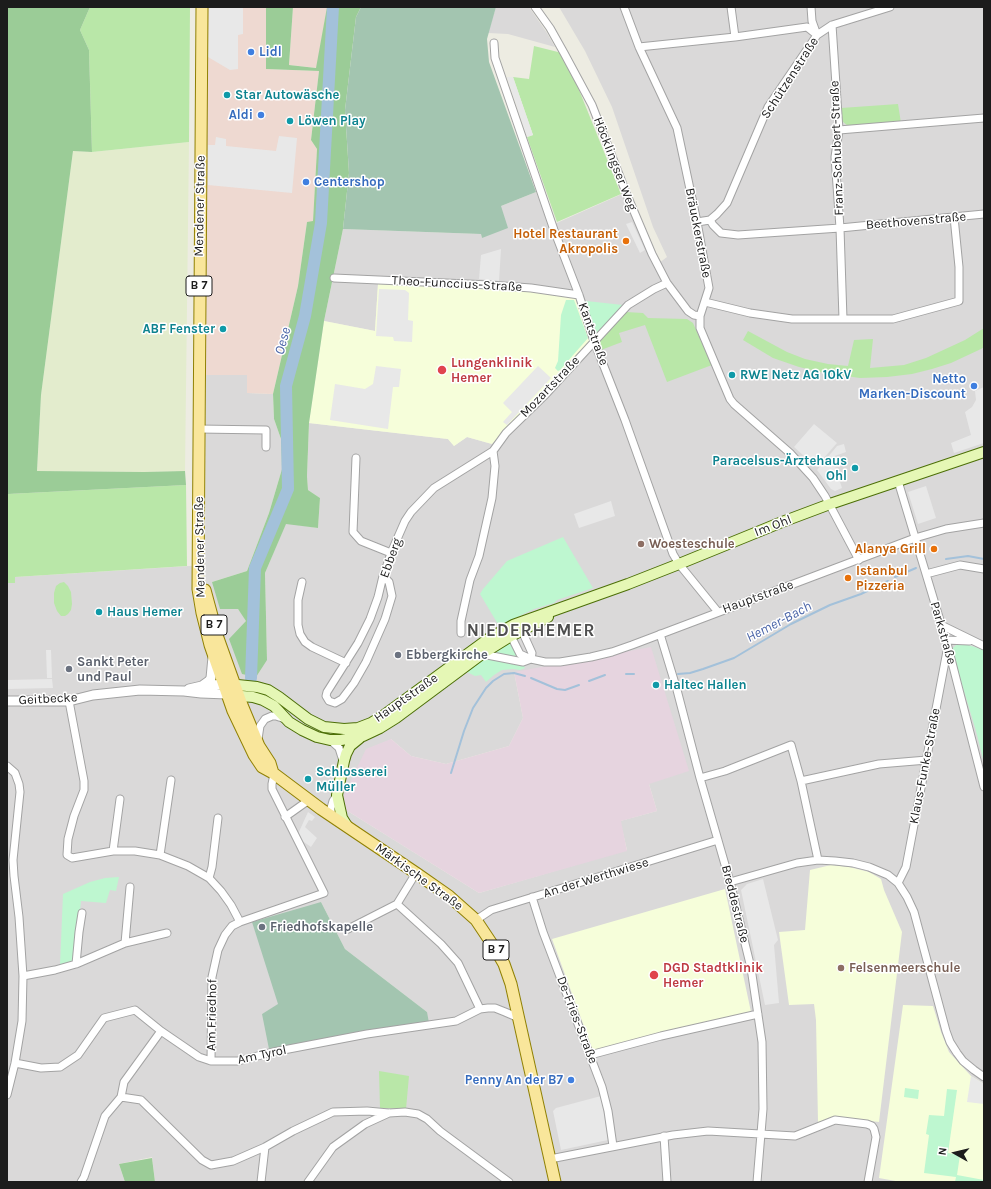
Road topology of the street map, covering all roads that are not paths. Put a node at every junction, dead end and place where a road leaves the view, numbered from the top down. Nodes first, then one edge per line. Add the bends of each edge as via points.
1 (202, 7) edge
2 (535, 7) edge
3 (624, 7) edge
4 (732, 7) edge
5 (810, 7) edge
6 (890, 7) edge
7 (832, 25) junction
8 (817, 35) junction
9 (735, 37) junction
10 (494, 43) dead end
11 (639, 47) junction
12 (984, 118) edge
13 (839, 130) junction
14 (984, 214) edge
15 (954, 217) junction
16 (710, 220) junction
17 (697, 222) junction
18 (840, 228) junction
19 (334, 278) dead end
20 (667, 283) junction
21 (579, 295) junction
22 (705, 302) junction
23 (700, 316) junction
24 (844, 319) junction
25 (594, 341) junction
26 (199, 429) junction
27 (266, 447) dead end
28 (493, 451) junction
29 (984, 452) edge
30 (356, 458) dead end
31 (898, 481) junction
32 (830, 504) junction
33 (984, 523) edge
34 (915, 538) junction
35 (391, 553) junction
36 (859, 560) junction
37 (679, 564) junction
38 (199, 565) junction
39 (984, 569) edge
40 (926, 574) junction
41 (383, 576) junction
42 (302, 582) dead end
43 (565, 606) junction
44 (718, 612) junction
45 (513, 625) junction
46 (941, 625) junction
47 (522, 631) junction
48 (462, 633) dead end
49 (660, 634) junction
50 (511, 636) junction
51 (971, 641) junction
52 (946, 644) junction
53 (984, 646) edge
54 (482, 654) junction
55 (214, 655) junction
56 (531, 659) junction
57 (346, 663) junction
58 (202, 686) junction
59 (231, 690) junction
60 (184, 691) junction
61 (68, 700) junction
62 (7, 701) edge
63 (404, 706) junction
64 (289, 722) junction
65 (363, 736) junction
66 (330, 740) junction
67 (259, 746) junction
68 (927, 760) junction
69 (344, 761) junction
70 (7, 766) edge
71 (273, 773) junction
72 (700, 778) junction
73 (171, 780) dead end
74 (801, 781) junction
75 (984, 787) edge
76 (335, 798) junction
77 (120, 799) dead end
78 (311, 802) junction
79 (285, 816) junction
80 (332, 816) junction
81 (218, 818) dead end
82 (346, 826) junction
83 (718, 840) junction
84 (113, 851) junction
85 (160, 855) junction
86 (818, 860) junction
87 (416, 873) junction
88 (209, 878) junction
89 (730, 882) junction
90 (898, 883) junction
91 (130, 887) dead end
92 (534, 896) junction
93 (397, 904) junction
94 (82, 913) dead end
95 (476, 920) junction
96 (240, 922) junction
97 (348, 929) dead end
98 (167, 933) dead end
99 (125, 943) junction
100 (76, 964) junction
101 (24, 976) junction
102 (480, 1009) junction
103 (758, 1014) junction
104 (519, 1018) junction
105 (161, 1032) junction
106 (590, 1055) junction
107 (211, 1061) junction
108 (15, 1064) junction
109 (984, 1077) edge
110 (7, 1095) edge
111 (120, 1097) junction
112 (367, 1111) junction
113 (389, 1113) junction
114 (368, 1123) junction
115 (762, 1134) junction
116 (664, 1136) junction
117 (614, 1146) junction
118 (265, 1147) junction
119 (550, 1159) junction
120 (81, 1182) edge
121 (261, 1182) edge
122 (308, 1182) edge
123 (509, 1182) edge
124 (555, 1182) edge
125 (667, 1182) edge
126 (757, 1182) edge
127 (868, 1182) edge

1 - 26 main road, Mendener Straße / B 7
2 - 20 street, Höcklingser Weg via 564,52 592,105 627,195
3 - 11 street, Bräuckerstraße
4 - 9 street
5 - 8 street
6 - 7 street, Schützenstraße
7 - 8 street, Schützenstraße
7 - 13 street, Franz-Schubert-Straße
8 - 9 street via 807,27
8 - 16 street, Schützenstraße via 768,108 727,203
9 - 11 street
10 - 21 street, Kantstraße via 495,58
11 - 17 street, Bräuckerstraße via 677,128
12 - 13 street
13 - 18 street, Franz-Schubert-Straße via 835,157
14 - 15 street, Beethovenstraße
15 - 18 street, Beethovenstraße
15 - 24 street via 959,267 959,301 893,319
16 - 17 street
16 - 18 street, Beethovenstraße via 721,233 738,235
17 - 22 street, Bräuckerstraße via 709,288
18 - 24 street, Franz-Schubert-Straße
19 - 21 street, Theo-Funccius-Straße via 490,285
20 - 23 street, Höcklingser Weg via 688,311
20 - 25 street, Mozartstraße via 630,304
21 - 25 street, Kantstraße
22 - 23 street, Bräuckerstraße
22 - 24 street via 750,313 792,319
23 - 32 street, Bräuckerstraße via 700,328 730,399 802,466
25 - 28 street, Mozartstraße via 506,433
25 - 37 street, Kantstraße via 673,554
26 - 27 street via 266,430
26 - 38 main road, Mendener Straße / B 7
28 - 35 street, Ebberg via 434,488 421,501 411,512
28 - 48 street via 495,466 492,498 462,614
29 - 31 main road, Im Ohl
30 - 35 street via 353,532 361,541
31 - 32 main road, Im Ohl
31 - 34 street, Parkstraße
32 - 36 street, Bräuckerstraße
32 - 37 main road, Im Ohl
33 - 34 street, Hauptstraße via 946,529
34 - 36 street, Hauptstraße
34 - 40 street, Parkstraße
35 - 41 street, Ebberg
36 - 44 street, Hauptstraße
37 - 43 main road, Im Ohl
37 - 44 street, Kantstraße
38 - 55 main road, Mendener Straße / B 7 via 198,589
38 - 59 main road, Märkische Straße / B 7
39 - 40 street via 960,565
40 - 46 street, Parkstraße
41 - 57 street, Ebberg via 370,619
41 - 57 street, Ebberg via 389,582 392,596 385,619 354,683 342,699 335,703 329,701 327,692
42 - 57 street via 298,600 300,634 305,642
43 - 45 main road, Im Ohl
43 - 47 main road, Im Ohl
44 - 49 street, Hauptstraße
45 - 47 street
45 - 50 street
45 - 63 main road, Hauptstraße via 488,639
46 - 51 street
46 - 52 street, Parkstraße
47 - 50 main road, Hauptstraße
47 - 56 street via 532,653
49 - 56 street, Hauptstraße via 591,657 560,662
49 - 72 street, Breddestraße
50 - 54 main road, Hauptstraße
50 - 56 street via 520,654
51 - 52 street
51 - 53 street
52 - 68 street, Klaus-Funke-Straße
52 - 75 street, Parkstraße
54 - 56 street, Hauptstraße via 523,662
54 - 63 main road, Hauptstraße
55 - 58 street via 211,678
55 - 59 main road, Mendener Straße / B 7
58 - 59 street, Geitbecke
58 - 60 street, Geitbecke
59 - 60 street, Geitbecke via 201,693
59 - 63 main road, Hauptstraße via 257,687 268,690 314,723 344,729 358,728
59 - 64 main road, Hauptstraße via 274,706
59 - 67 main road, Märkische Straße / B 7
59 - 71 main road, Märkische Straße / B 7 via 233,711 254,755 262,767
60 - 61 street, Geitbecke via 140,690
61 - 62 street, Geitbecke
61 - 84 street via 84,790 74,816 66,855 72,858
63 - 65 main road, Hauptstraße via 380,728
64 - 66 main road, Hauptstraße via 312,735
64 - 67 street, Hauptstraße via 276,716 265,719 258,732
65 - 66 main road, Hauptstraße
65 - 69 main road, Hauptstraße via 350,746
66 - 69 street via 340,748
67 - 71 main road, Märkische Straße / B 7
68 - 74 street via 879,764
68 - 90 street, Klaus-Funke-Straße via 906,866
69 - 76 main road, Hauptstraße
70 - 101 street via 14,773 20,792 13,860
71 - 78 main road, Märkische Straße / B 7
71 - 79 street via 272,789
72 - 74 street via 725,771 791,744
72 - 83 street, Breddestraße
73 - 85 street
74 - 86 street
76 - 78 street via 328,804
76 - 80 street, Hauptstraße via 331,808
76 - 82 main road, Hauptstraße
77 - 84 street
78 - 79 street
78 - 80 main road, Märkische Straße / B 7
79 - 96 street, Am Friedhof via 324,893
80 - 82 main road, Märkische Straße / B 7
81 - 88 street
82 - 87 main road, Märkische Straße / B 7
83 - 89 street, Breddestraße
83 - 92 street, An der Werthwiese
84 - 85 street via 135,850
85 - 88 street
86 - 89 street via 797,863
86 - 90 street via 862,865 888,875
87 - 93 street
87 - 95 main road, Märkische Straße / B 7 via 449,896
88 - 96 street via 221,890
89 - 103 street, Breddestraße via 751,968
90 - 109 street via 914,912 950,1042 963,1061
91 - 99 street
92 - 95 street, An der Werthwiese via 491,910
92 - 106 street, De-Fries-Straße via 543,932
93 - 97 street
93 - 102 street via 458,963
94 - 100 street
95 - 104 main road, Märkische Straße / B 7 via 504,964
96 - 107 street, Am Friedhof via 224,935 212,977
98 - 99 street
99 - 100 street
100 - 101 street
101 - 108 street via 22,1021
102 - 104 street, Am Tyrol via 495,1008
102 - 107 street, Am Tyrol via 456,1021 367,1034 238,1061
103 - 106 street
103 - 115 street, Breddestraße via 762,1042
104 - 119 main road, Märkische Straße / B 7
105 - 107 street, Am Tyrol via 199,1057
105 - 108 street, Am Tyrol via 135,1010 104,1018 78,1055 60,1067 41,1068
105 - 111 street via 124,1082
106 - 117 street, De-Fries-Straße via 602,1087
108 - 110 street
111 - 118 street via 141,1100 202,1160 211,1165 233,1162
111 - 120 street via 105,1116
112 - 113 street
112 - 114 street
112 - 118 street via 333,1112
113 - 114 street
113 - 123 street via 418,1114 427,1119
114 - 122 street via 333,1147
115 - 116 street via 708,1131
115 - 126 street, Breddestraße
115 - 127 street via 795,1136 835,1120 872,1126 876,1137
116 - 117 street
116 - 125 street
117 - 119 street
118 - 121 street
119 - 124 main road, Märkische Straße / B 7

